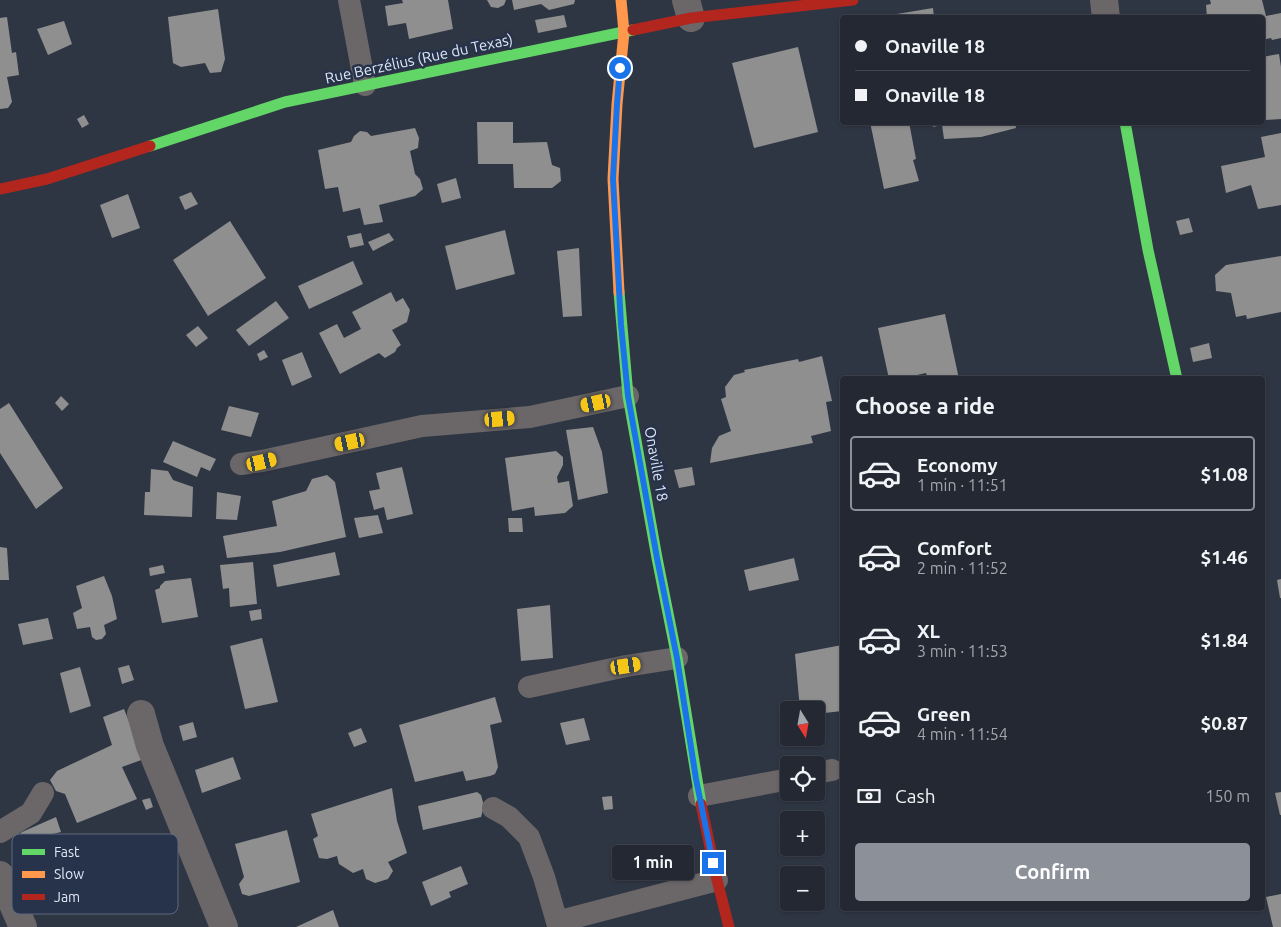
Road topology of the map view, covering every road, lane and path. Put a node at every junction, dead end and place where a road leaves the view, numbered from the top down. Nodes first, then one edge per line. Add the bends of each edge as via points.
1 (349, 0) edge
2 (621, 0) edge
3 (853, 0) edge
4 (1104, 0) edge
5 (689, 9) edge
6 (1106, 15) edge
7 (624, 32) junction
8 (366, 85) junction
9 (1126, 125) edge
10 (0, 189) edge
11 (1176, 376) edge
12 (628, 396) junction
13 (241, 464) dead end
14 (677, 658) junction
15 (529, 687) dead end
16 (141, 714) dead end
17 (780, 781) edge
18 (43, 793) dead end
19 (699, 796) junction
20 (493, 808) dead end
21 (0, 832) edge
22 (0, 875) edge
23 (717, 880) junction
24 (12, 902) edge
25 (17, 914) edge
26 (23, 927) edge
27 (224, 927) edge
28 (729, 927) edge

1 - 8 lane
2 - 7 street, Onaville 18
3 - 5 street, Rue Berzélius (Rue du Texas)
4 - 6 street
5 - 7 street, Rue Berzélius (Rue du Texas)
7 - 8 street, Rue Berzélius (Rue du Texas)
7 - 12 street, Onaville 18 via 613,179
8 - 10 street, Rue Berzélius (Rue du Texas) via 285,102 47,179
9 - 11 street via 1148,250
12 - 13 lane via 530,417 422,426
12 - 14 street, Onaville 18
14 - 15 lane
14 - 19 street, Onaville 18
16 - 27 street via 150,746
17 - 19 lane
18 - 21 lane via 31,813
19 - 23 street, Onaville 18
20 - 23 lane via 509,816 529,837 557,922
22 - 24 street
23 - 28 street, Onaville 18
25 - 26 street

